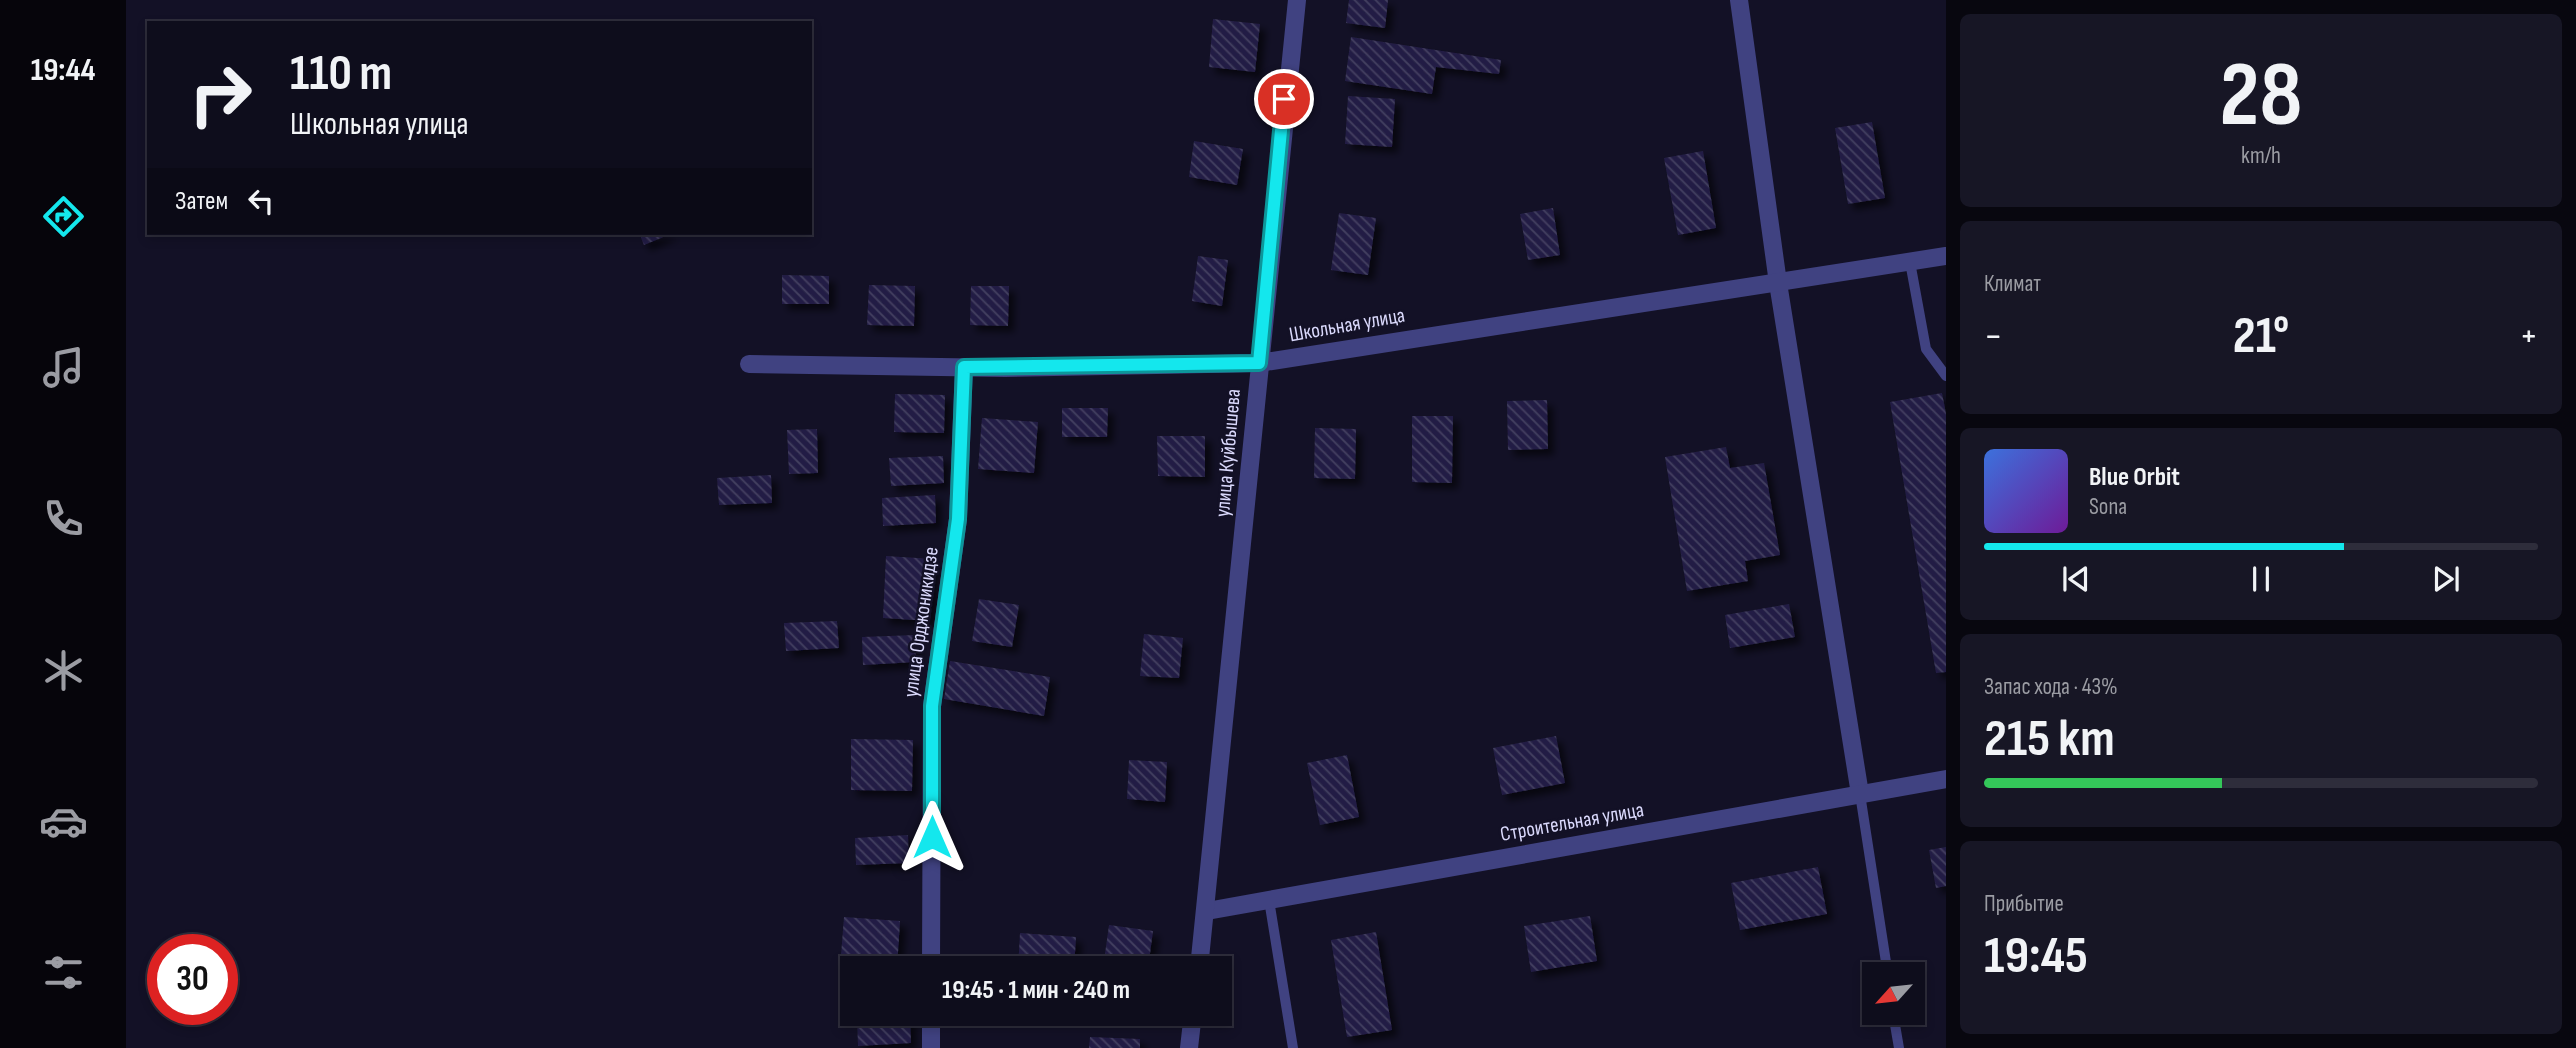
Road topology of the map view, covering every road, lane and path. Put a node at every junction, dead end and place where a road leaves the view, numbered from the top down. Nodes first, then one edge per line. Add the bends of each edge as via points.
1 (1297, 0) edge
2 (1739, 0) edge
3 (1946, 256) edge
4 (1910, 262) junction
5 (1778, 282) junction
6 (1259, 363) junction
7 (749, 364) dead end
8 (964, 367) junction
9 (1946, 376) edge
10 (1946, 779) edge
11 (1860, 794) junction
12 (1269, 900) junction
13 (1207, 911) junction
14 (931, 956) edge
15 (1201, 956) edge
16 (1886, 962) edge
17 (931, 1026) edge
18 (1192, 1026) edge
19 (1896, 1026) edge
20 (931, 1048) edge
21 (1189, 1048) edge
22 (1293, 1048) edge
23 (1899, 1048) edge

1 - 6 street, улица Куйбышева
2 - 5 street
3 - 4 street, Школьная улица
4 - 5 street, Школьная улица
4 - 9 lane via 1926,349
5 - 6 street, Школьная улица
5 - 11 street
6 - 8 street, Школьная улица
6 - 13 street, улица Куйбышева
7 - 8 street, Школьная улица
8 - 14 street, улица Орджоникидзе via 958,519 932,706
10 - 11 street, Строительная улица
11 - 12 street, Строительная улица
11 - 16 lane
12 - 13 street, Строительная улица
12 - 22 lane
13 - 15 street, улица Куйбышева
17 - 20 street
18 - 21 street
19 - 23 lane

